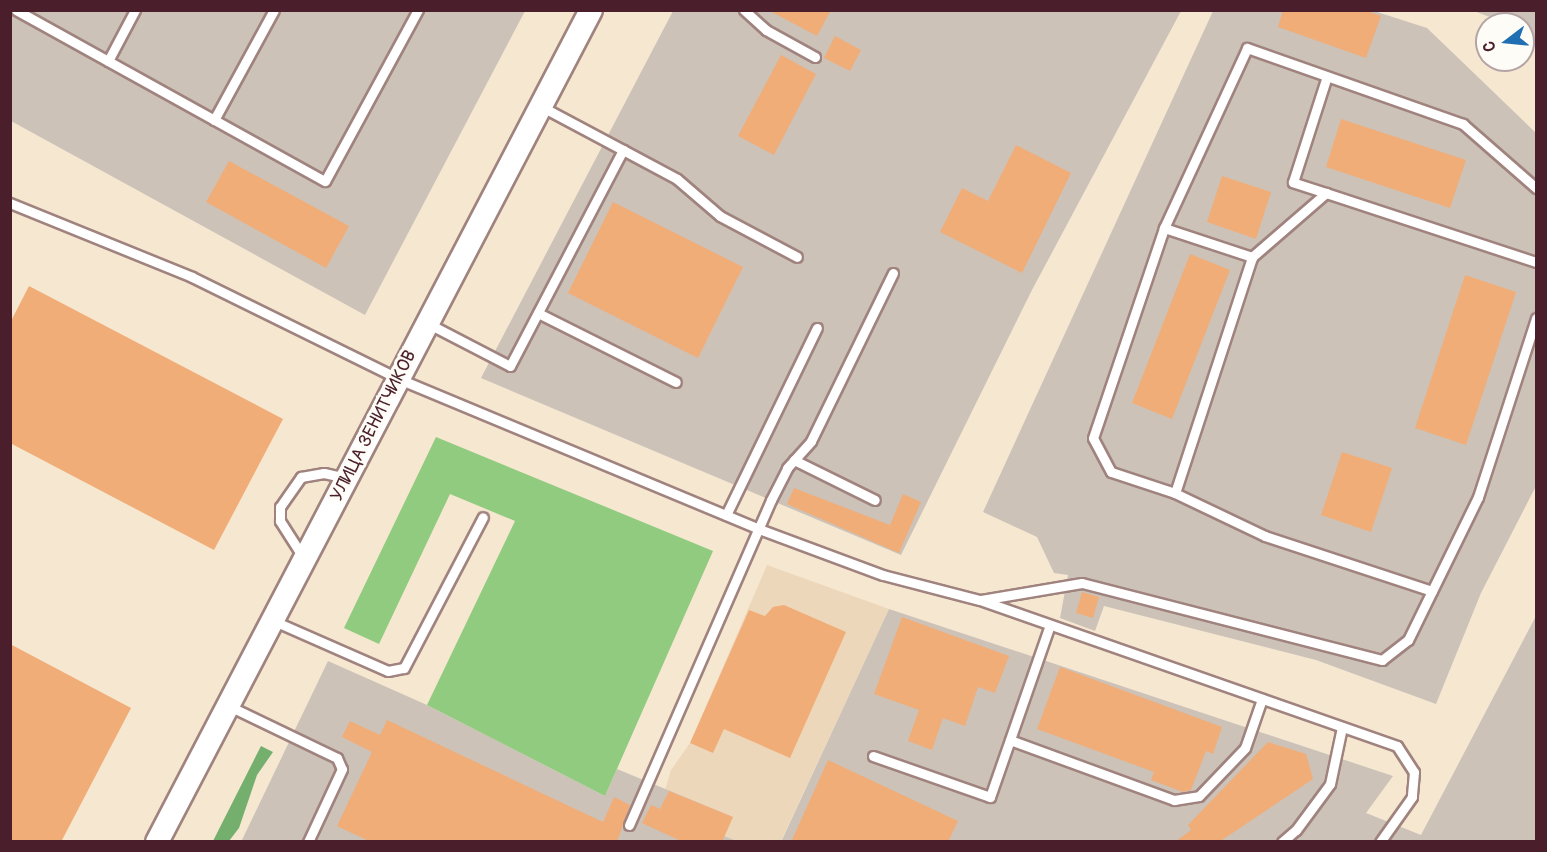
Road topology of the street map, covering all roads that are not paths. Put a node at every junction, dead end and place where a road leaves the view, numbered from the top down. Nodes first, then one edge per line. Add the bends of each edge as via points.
1 (16, 10) edge
2 (135, 10) edge
3 (274, 10) edge
4 (418, 10) edge
5 (591, 10) edge
6 (744, 10) edge
7 (816, 57) dead end
8 (108, 61) junction
9 (1326, 79) junction
10 (540, 107) junction
11 (214, 120) junction
12 (623, 150) junction
13 (1536, 188) edge
14 (1326, 193) junction
15 (10, 203) edge
16 (1164, 228) junction
17 (797, 257) dead end
18 (1252, 257) junction
19 (1536, 262) edge
20 (893, 273) dead end
21 (538, 313) junction
22 (1536, 318) edge
23 (427, 323) junction
24 (817, 328) dead end
25 (399, 379) junction
26 (676, 382) dead end
27 (794, 460) junction
28 (347, 479) junction
29 (1174, 493) junction
30 (875, 500) dead end
31 (726, 515) junction
32 (483, 517) dead end
33 (759, 529) junction
34 (304, 563) junction
35 (1432, 591) junction
36 (980, 600) junction
37 (274, 621) junction
38 (1050, 625) junction
39 (1262, 699) junction
40 (229, 706) junction
41 (1342, 728) junction
42 (1010, 740) junction
43 (873, 756) dead end
44 (629, 825) dead end
45 (159, 841) edge
46 (308, 842) edge
47 (1282, 842) edge
48 (1380, 842) edge

1 - 8 lane
2 - 8 lane
3 - 11 lane
4 - 11 lane via 324,181
5 - 10 street, УЛИЦА ЗЕНИТЧИКОВ
6 - 7 lane via 766,30
8 - 11 lane
9 - 13 lane via 1463,124
9 - 14 lane via 1293,182
9 - 16 lane via 1246,48
10 - 12 lane
10 - 23 street, УЛИЦА ЗЕНИТЧИКОВ
12 - 17 lane via 677,179 720,216
12 - 21 lane
14 - 18 lane
14 - 19 lane
15 - 25 lane via 192,277
16 - 18 lane
16 - 29 lane via 1094,438 1111,472
18 - 29 lane
20 - 27 lane via 811,441
21 - 23 lane via 510,366
21 - 26 lane
22 - 35 lane via 1478,497
23 - 25 street, УЛИЦА ЗЕНИТЧИКОВ
24 - 31 lane
25 - 28 street, УЛИЦА ЗЕНИТЧИКОВ
25 - 31 lane
27 - 30 lane
27 - 33 lane
28 - 34 street, УЛИЦА ЗЕНИТЧИКОВ
28 - 34 lane via 324,473 301,477 280,507 280,521 299,546
29 - 35 lane via 1265,536
31 - 33 lane
32 - 37 lane via 404,668 388,671
33 - 36 lane via 883,575
33 - 44 lane
34 - 37 street, УЛИЦА ЗЕНИТЧИКОВ
35 - 36 lane via 1408,640 1383,660 1082,583
36 - 38 lane
37 - 40 street, УЛИЦА ЗЕНИТЧИКОВ
38 - 39 lane
38 - 42 lane
39 - 41 lane
39 - 42 lane via 1245,748 1199,796 1174,800
40 - 45 street, УЛИЦА ЗЕНИТЧИКОВ
40 - 46 lane via 337,758 342,769
41 - 47 lane via 1330,784 1296,830
41 - 48 lane via 1396,746 1414,772 1412,797
42 - 43 lane via 990,797

